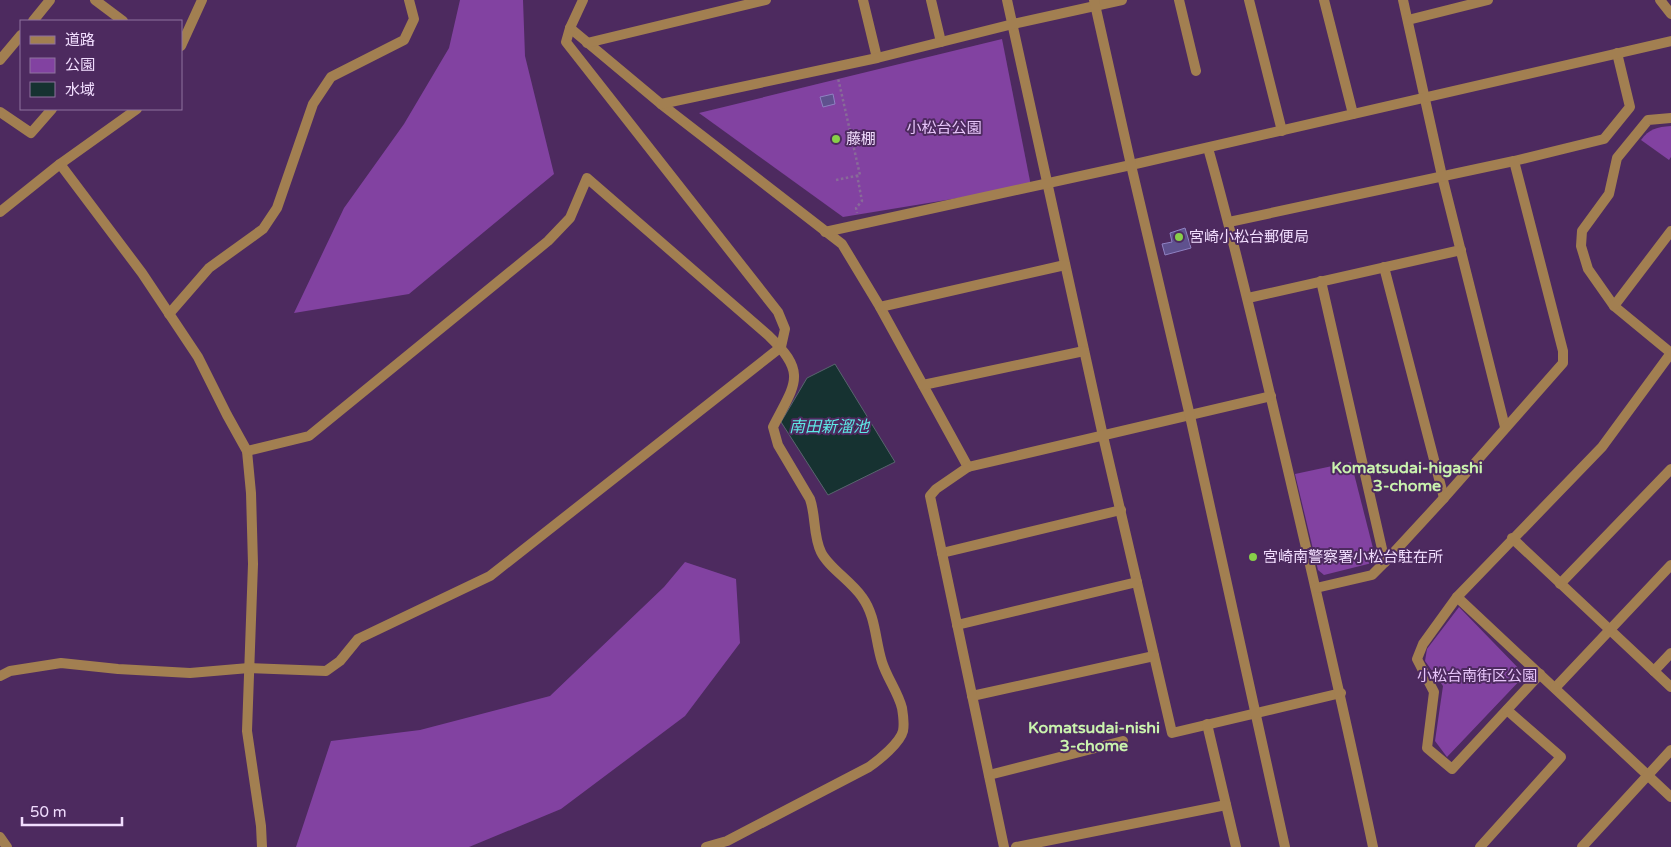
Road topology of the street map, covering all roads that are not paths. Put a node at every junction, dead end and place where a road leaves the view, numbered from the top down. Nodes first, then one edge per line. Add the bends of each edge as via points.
1 (50, 0) edge
2 (95, 0) edge
3 (202, 0) edge
4 (410, 0) edge
5 (584, 0) edge
6 (766, 0) edge
7 (863, 0) edge
8 (931, 0) edge
9 (1007, 0) edge
10 (1122, 0) edge
11 (1179, 0) edge
12 (1249, 0) edge
13 (1324, 0) edge
14 (1403, 0) edge
15 (1488, 0) edge
16 (1660, 0) edge
17 (1095, 3) edge
18 (1671, 14) edge
19 (34, 20) edge
20 (122, 20) edge
21 (1408, 20) junction
22 (1013, 24) junction
23 (570, 28) junction
24 (20, 36) edge
25 (1671, 41) edge
26 (941, 42) junction
27 (586, 43) junction
28 (182, 44) edge
29 (1617, 53) junction
30 (877, 58) junction
31 (0, 60) edge
32 (1196, 71) dead end
33 (1425, 98) junction
34 (661, 104) junction
35 (51, 110) edge
36 (136, 110) edge
37 (0, 112) edge
38 (1353, 114) junction
39 (1671, 118) edge
40 (1282, 131) junction
41 (1208, 148) junction
42 (1514, 161) junction
43 (60, 164) junction
44 (1131, 165) junction
45 (1442, 176) junction
46 (1047, 184) junction
47 (0, 212) edge
48 (1229, 222) junction
49 (1671, 231) edge
50 (825, 232) junction
51 (1461, 250) junction
52 (1065, 265) junction
53 (1384, 268) junction
54 (1322, 281) junction
55 (1248, 298) junction
56 (1614, 306) junction
57 (880, 307) junction
58 (169, 314) junction
59 (780, 347) junction
60 (1084, 351) junction
61 (1671, 353) edge
62 (923, 385) junction
63 (1271, 396) junction
64 (1190, 416) junction
65 (1505, 427) junction
66 (1103, 436) junction
67 (247, 451) junction
68 (968, 467) junction
69 (1671, 469) edge
70 (1444, 498) junction
71 (1121, 510) junction
72 (1512, 538) junction
73 (942, 553) junction
74 (1385, 562) junction
75 (1671, 565) edge
76 (1137, 582) junction
77 (1560, 584) junction
78 (1316, 588) junction
79 (1457, 597) junction
80 (957, 625) junction
81 (1609, 630) junction
82 (1671, 653) edge
83 (1154, 656) junction
84 (249, 668) junction
85 (1654, 671) junction
86 (1540, 674) junction
87 (0, 676) edge
88 (1671, 687) edge
89 (1556, 688) junction
90 (1341, 693) junction
91 (972, 696) junction
92 (1507, 710) junction
93 (1255, 713) junction
94 (1207, 724) junction
95 (1123, 741) dead end
96 (1671, 750) edge
97 (1647, 774) junction
98 (989, 775) junction
99 (1671, 797) edge
100 (1226, 806) junction
101 (0, 838) edge
102 (7, 847) edge
103 (262, 847) edge
104 (706, 847) edge
105 (1004, 847) edge
106 (1016, 847) edge
107 (1236, 847) edge
108 (1285, 847) edge
109 (1373, 847) edge
110 (1480, 847) edge
111 (1582, 847) edge

1 - 19 street
2 - 20 street
3 - 28 street
4 - 58 street via 414,20 404,40 331,77 313,104 277,208 263,229 210,268
5 - 23 street
6 - 27 street
7 - 30 street
8 - 26 street
9 - 22 street
10 - 17 street
11 - 32 street
12 - 40 street
13 - 38 street
14 - 21 street
15 - 21 street
16 - 18 street
17 - 22 street
17 - 44 street
21 - 33 street
22 - 26 street
22 - 46 street
23 - 27 street
23 - 59 street via 566,42 778,312 785,329
24 - 31 street
25 - 29 street
26 - 30 street
27 - 34 street
29 - 33 street
29 - 42 street via 1630,107 1604,139
30 - 34 street
33 - 38 street
33 - 45 street
34 - 50 street
35 - 37 street via 31,133
36 - 43 street
38 - 40 street
39 - 56 street via 1648,120 1617,158 1609,194 1582,231 1581,246 1588,269
40 - 41 street
41 - 44 street
41 - 48 street
42 - 45 street
42 - 65 street via 1564,363
43 - 47 street
43 - 58 street
44 - 46 street
44 - 64 street
45 - 48 street
45 - 51 street
46 - 50 street
46 - 52 street
48 - 55 street
49 - 56 street
50 - 57 street via 842,244
51 - 53 street
51 - 65 street
52 - 57 street
52 - 60 street
53 - 54 street
53 - 70 street
54 - 55 street
54 - 74 street
55 - 63 street
56 - 61 street
57 - 62 street
58 - 67 street via 198,357
59 - 67 street via 587,178 570,218 548,240 309,436
59 - 84 street via 490,576 358,639 340,661 326,671
59 - 104 street via 794,368 794,384 773,427 778,445 810,499 819,549 863,597 872,613 882,662 902,708 903,732 887,754 869,768 727,841
60 - 62 street
60 - 66 street
61 - 72 street via 1602,447
62 - 68 street
63 - 64 street
63 - 78 street
64 - 66 street
64 - 93 street
65 - 70 street
66 - 68 street
66 - 71 street
67 - 84 street via 252,493 253,564
68 - 73 street via 930,496
69 - 77 street
70 - 74 street
71 - 73 street
71 - 76 street
72 - 77 street
72 - 79 street
73 - 80 street
74 - 78 street via 1372,575
75 - 81 street
76 - 80 street
76 - 83 street
77 - 81 street
78 - 90 street
79 - 86 street
79 - 92 street via 1423,644 1418,659 1434,692 1427,748 1452,768
80 - 91 street
81 - 85 street
81 - 89 street
82 - 85 street
83 - 91 street
83 - 94 street via 1172,733
84 - 87 street via 190,673 62,663 10,671
84 - 103 street via 247,731
85 - 88 street
86 - 89 street
86 - 92 street
89 - 97 street
90 - 93 street
90 - 109 street
91 - 98 street
92 - 110 street via 1561,757
93 - 94 street
93 - 108 street
94 - 100 street
95 - 98 street
96 - 97 street
97 - 99 street
97 - 111 street
98 - 105 street
100 - 106 street
100 - 107 street
101 - 102 street

